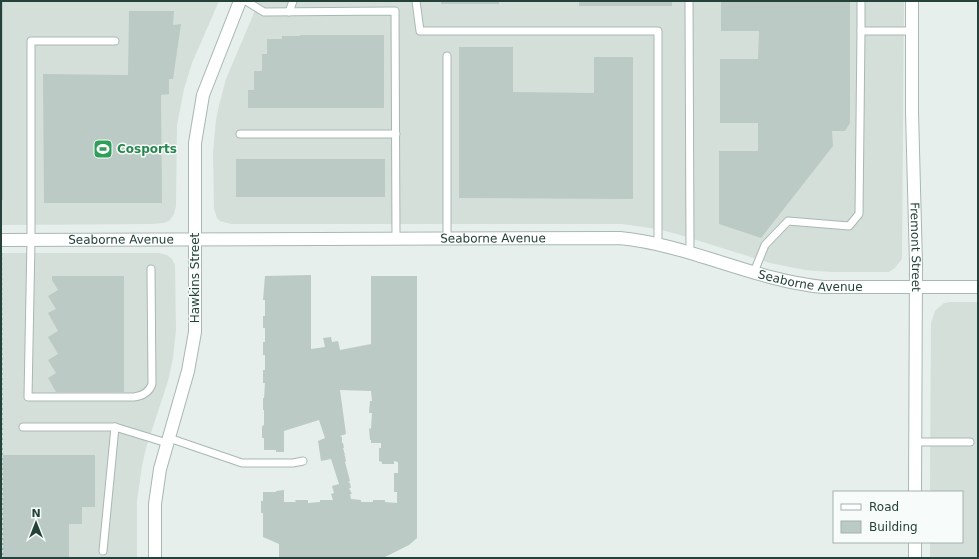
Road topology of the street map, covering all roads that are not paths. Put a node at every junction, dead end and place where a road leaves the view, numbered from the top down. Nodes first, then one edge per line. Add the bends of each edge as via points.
1 (240, 1) edge
2 (246, 1) edge
3 (293, 1) edge
4 (416, 1) edge
5 (689, 1) edge
6 (861, 1) edge
7 (912, 1) edge
8 (289, 12) junction
9 (860, 31) junction
10 (912, 31) junction
11 (114, 41) dead end
12 (447, 56) dead end
13 (240, 134) dead end
14 (396, 134) junction
15 (396, 239) junction
16 (447, 239) junction
17 (1, 240) edge
18 (31, 240) junction
19 (195, 240) junction
20 (658, 244) junction
21 (690, 253) junction
22 (152, 269) dead end
23 (754, 272) junction
24 (916, 287) junction
25 (978, 287) edge
26 (23, 428) dead end
27 (115, 428) junction
28 (168, 441) junction
29 (915, 442) junction
30 (970, 442) dead end
31 (303, 461) dead end
32 (915, 491) edge
33 (915, 543) edge
34 (103, 551) dead end
35 (156, 558) edge
36 (915, 558) edge

1 - 19 street, Hawkins Street via 203,94 195,143
2 - 8 lane via 264,12
3 - 8 lane
4 - 20 lane via 420,31 658,31
5 - 21 lane
6 - 9 lane
7 - 10 street, Fremont Street
8 - 14 lane via 395,11
9 - 10 lane
9 - 23 lane via 859,214 849,226 788,221 765,245
10 - 24 street, Fremont Street
11 - 18 lane via 31,41
12 - 16 lane
13 - 14 lane
14 - 15 lane
15 - 16 street, Seaborne Avenue
15 - 19 street, Seaborne Avenue
16 - 20 street, Seaborne Avenue via 601,238
17 - 18 street, Seaborne Avenue
18 - 19 street, Seaborne Avenue
18 - 22 lane via 28,397 134,397 148,391 152,384
19 - 28 street, Hawkins Street via 195,332 188,371
20 - 21 street, Seaborne Avenue
21 - 23 street, Seaborne Avenue
23 - 24 street, Seaborne Avenue via 794,283 823,287
24 - 25 street, Seaborne Avenue
24 - 29 street, Fremont Street
26 - 27 lane
27 - 28 lane
27 - 34 lane
28 - 31 lane via 242,463
28 - 35 street, Hawkins Street via 160,469 155,504
29 - 30 lane
29 - 32 street, Fremont Street
33 - 36 street

